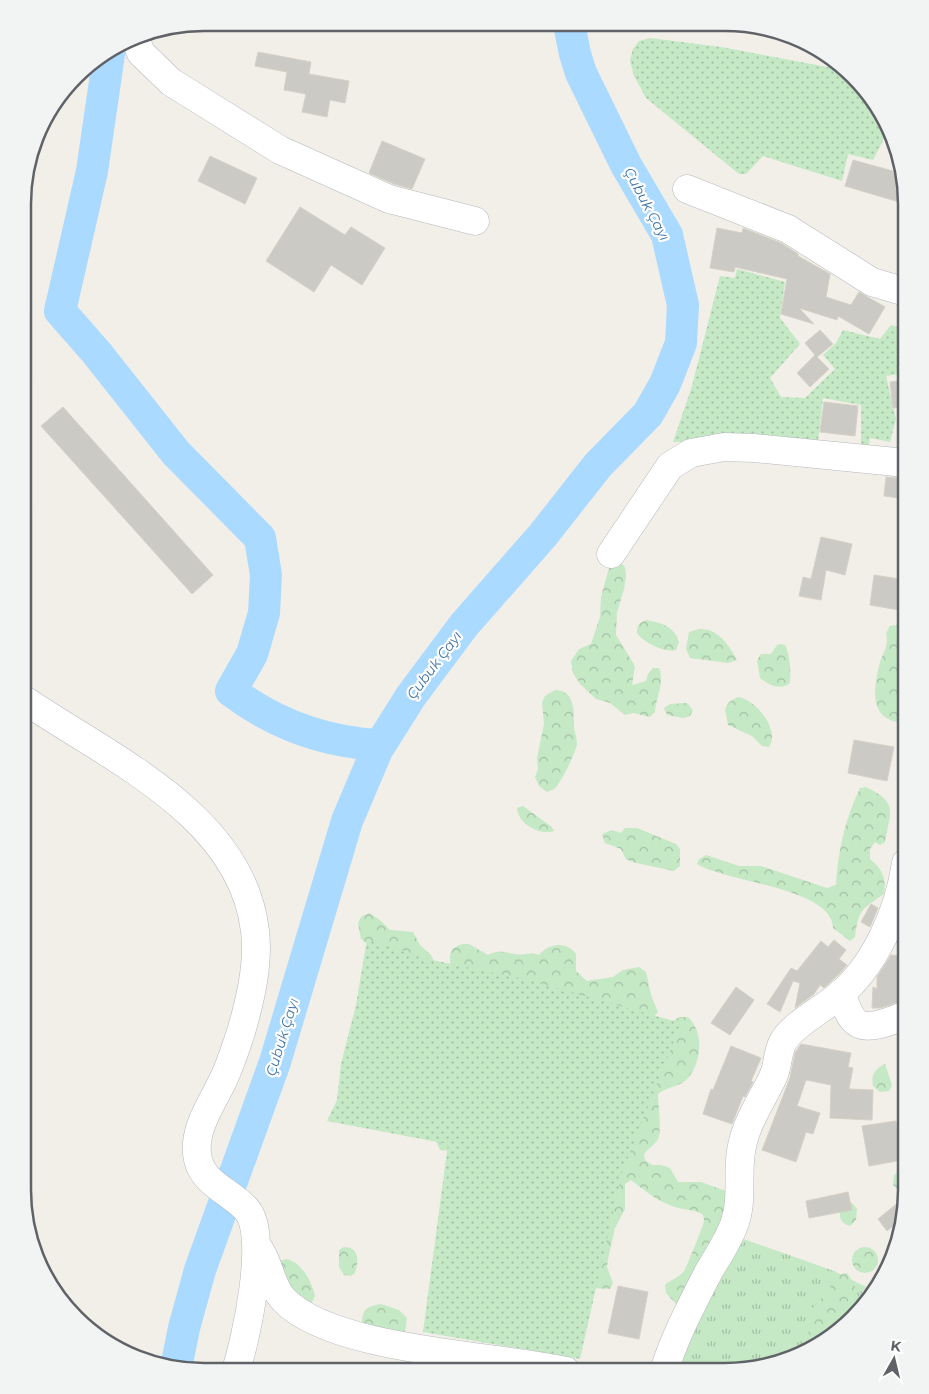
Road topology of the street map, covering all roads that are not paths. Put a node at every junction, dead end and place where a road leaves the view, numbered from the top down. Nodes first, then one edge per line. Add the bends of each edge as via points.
1 (138, 45) edge
2 (687, 189) dead end
3 (475, 221) dead end
4 (898, 290) edge
5 (898, 462) edge
6 (611, 554) dead end
7 (31, 704) edge
8 (897, 902) edge
9 (841, 993) junction
10 (897, 1019) edge
11 (257, 1245) junction
12 (237, 1363) edge
13 (517, 1363) edge
14 (667, 1363) edge

1 - 3 street via 141,53 171,82 280,150 389,199
2 - 4 street via 788,229 872,282
5 - 6 street via 754,448 724,447 690,453 670,466
7 - 11 street via 182,806 217,840 243,883 255,930 254,970 241,1030 225,1078 198,1135 197,1155 203,1173 249,1211
8 - 9 street via 863,968
9 - 10 street via 855,1022 862,1026
9 - 14 street via 794,1030 782,1044 774,1076 744,1136 739,1204 734,1226 688,1312
11 - 12 street via 252,1294
11 - 13 street via 265,1256 282,1299 321,1325 362,1338

